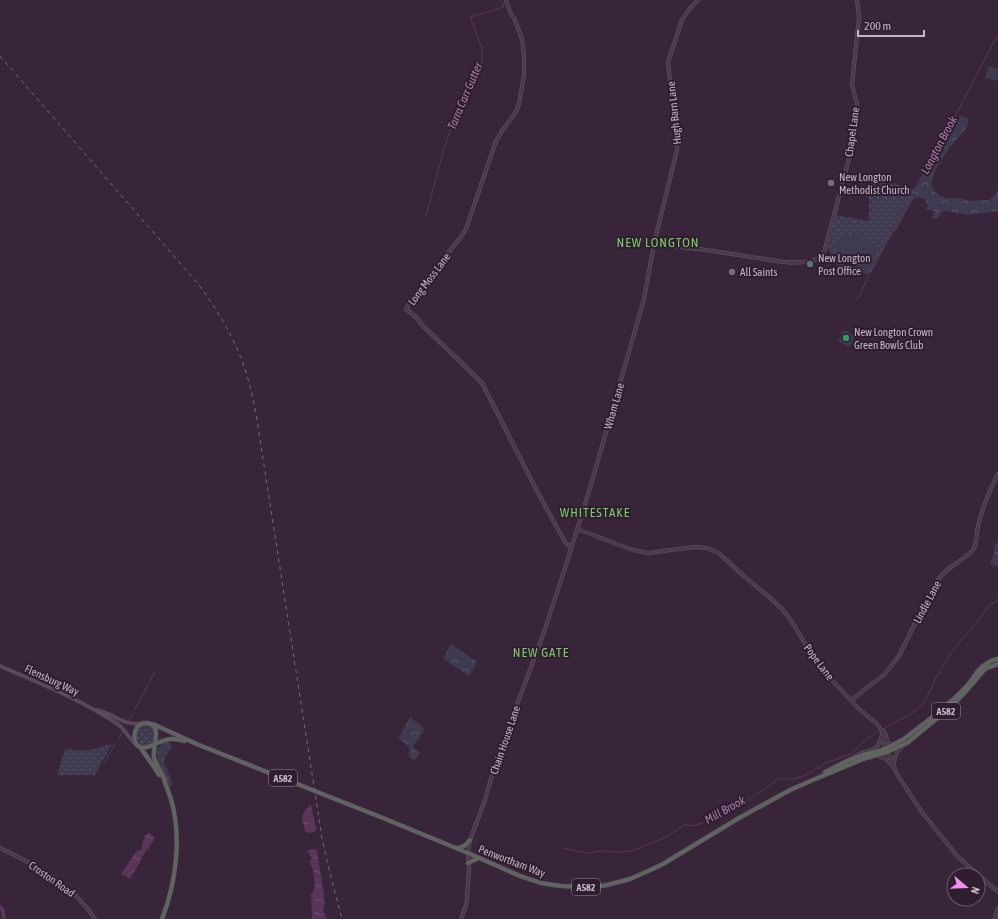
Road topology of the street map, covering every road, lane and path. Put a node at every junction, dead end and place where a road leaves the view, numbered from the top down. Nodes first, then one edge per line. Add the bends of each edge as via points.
1 (506, 0) edge
2 (698, 0) edge
3 (856, 0) edge
4 (654, 244) junction
5 (998, 474) edge
6 (577, 529) junction
7 (571, 548) junction
8 (566, 565) joint
9 (998, 659) edge
10 (998, 664) edge
11 (0, 666) edge
12 (851, 701) junction
13 (96, 710) junction
14 (147, 723) junction
15 (142, 724) junction
16 (880, 728) junction
17 (921, 731) junction
18 (882, 733) junction
19 (897, 743) junction
20 (155, 744) junction
21 (199, 745) junction
22 (139, 747) junction
23 (886, 750) junction
24 (875, 755) junction
25 (853, 758) junction
26 (894, 766) junction
27 (896, 770) junction
28 (813, 780) junction
29 (166, 786) junction
30 (470, 840) junction
31 (0, 848) edge
32 (456, 848) junction
33 (468, 853) junction
34 (479, 858) junction
35 (468, 863) junction
36 (998, 892) edge
37 (998, 908) edge
38 (96, 919) edge
39 (162, 919) edge
40 (461, 919) edge
41 (995, 919) edge

1 - 7 street, Long Moss Lane via 523,46 524,75 519,104 496,141 466,229 406,309 482,383 538,493 565,542
2 - 4 street, Hugh Barn Lane via 682,20 668,62 677,150
3 - 4 street, Chapel Lane via 859,17 852,85 857,103 856,118 844,181 823,256 797,263
4 - 6 street, Wham Lane via 644,299
5 - 12 street, Lindle Lane via 984,507 972,550 963,560 942,574 934,585 891,667
6 - 7 street, Wham Lane
6 - 12 street, Pope Lane via 648,553 694,547 707,548 719,553 783,610 825,673
7 - 8 street, Wham Lane
8 - 30 street, Chain House Lane
9 - 19 highway, A582 via 983,666 968,685 935,716
10 - 17 highway, A582 via 984,670 962,697
11 - 13 main road, Flensburg Way
12 - 16 street, Pope Lane
13 - 15 main road, Flensburg Way via 125,723
13 - 22 main road, Flensburg Way via 125,730
14 - 15 highway
14 - 20 highway via 156,730
14 - 21 highway, Penwortham Way / A582
15 - 22 highway via 134,734
16 - 18 street, Pope Lane
16 - 19 street via 889,744
17 - 23 highway, A582 via 907,743
17 - 26 street via 898,750
18 - 23 street, Pope Lane
18 - 25 street via 877,747
19 - 23 highway, A582
20 - 21 highway, Penwortham Way / A582 via 171,739
20 - 22 highway, A582 via 145,748
20 - 29 highway, Flensburg Way via 154,756
21 - 32 highway, Penwortham Way / A582
22 - 29 highway, Flensburg Way
23 - 24 highway, Penwortham Way / A582
23 - 25 highway, Penwortham Way / A582
23 - 26 street, Pope Lane
24 - 27 street via 886,759
24 - 28 highway, Penwortham Way / A582
25 - 28 highway, Penwortham Way / A582
26 - 27 street, Pope Lane
27 - 36 street, Pope Lane via 919,808 950,847
28 - 34 highway, Penwortham Way / A582 via 738,818 663,864 630,879 608,885 580,887 541,883
29 - 39 highway, Flensburg Way via 174,813 176,850 172,886
30 - 32 highway via 464,847
30 - 33 street, Chain House Lane
31 - 38 street, Croston Road via 22,858 58,881 80,898
32 - 33 highway, Penwortham Way / A582
33 - 34 highway, Penwortham Way / A582
33 - 35 street, Chain House Lane
34 - 35 highway
35 - 40 street, Chain House Lane via 467,898
37 - 41 street

